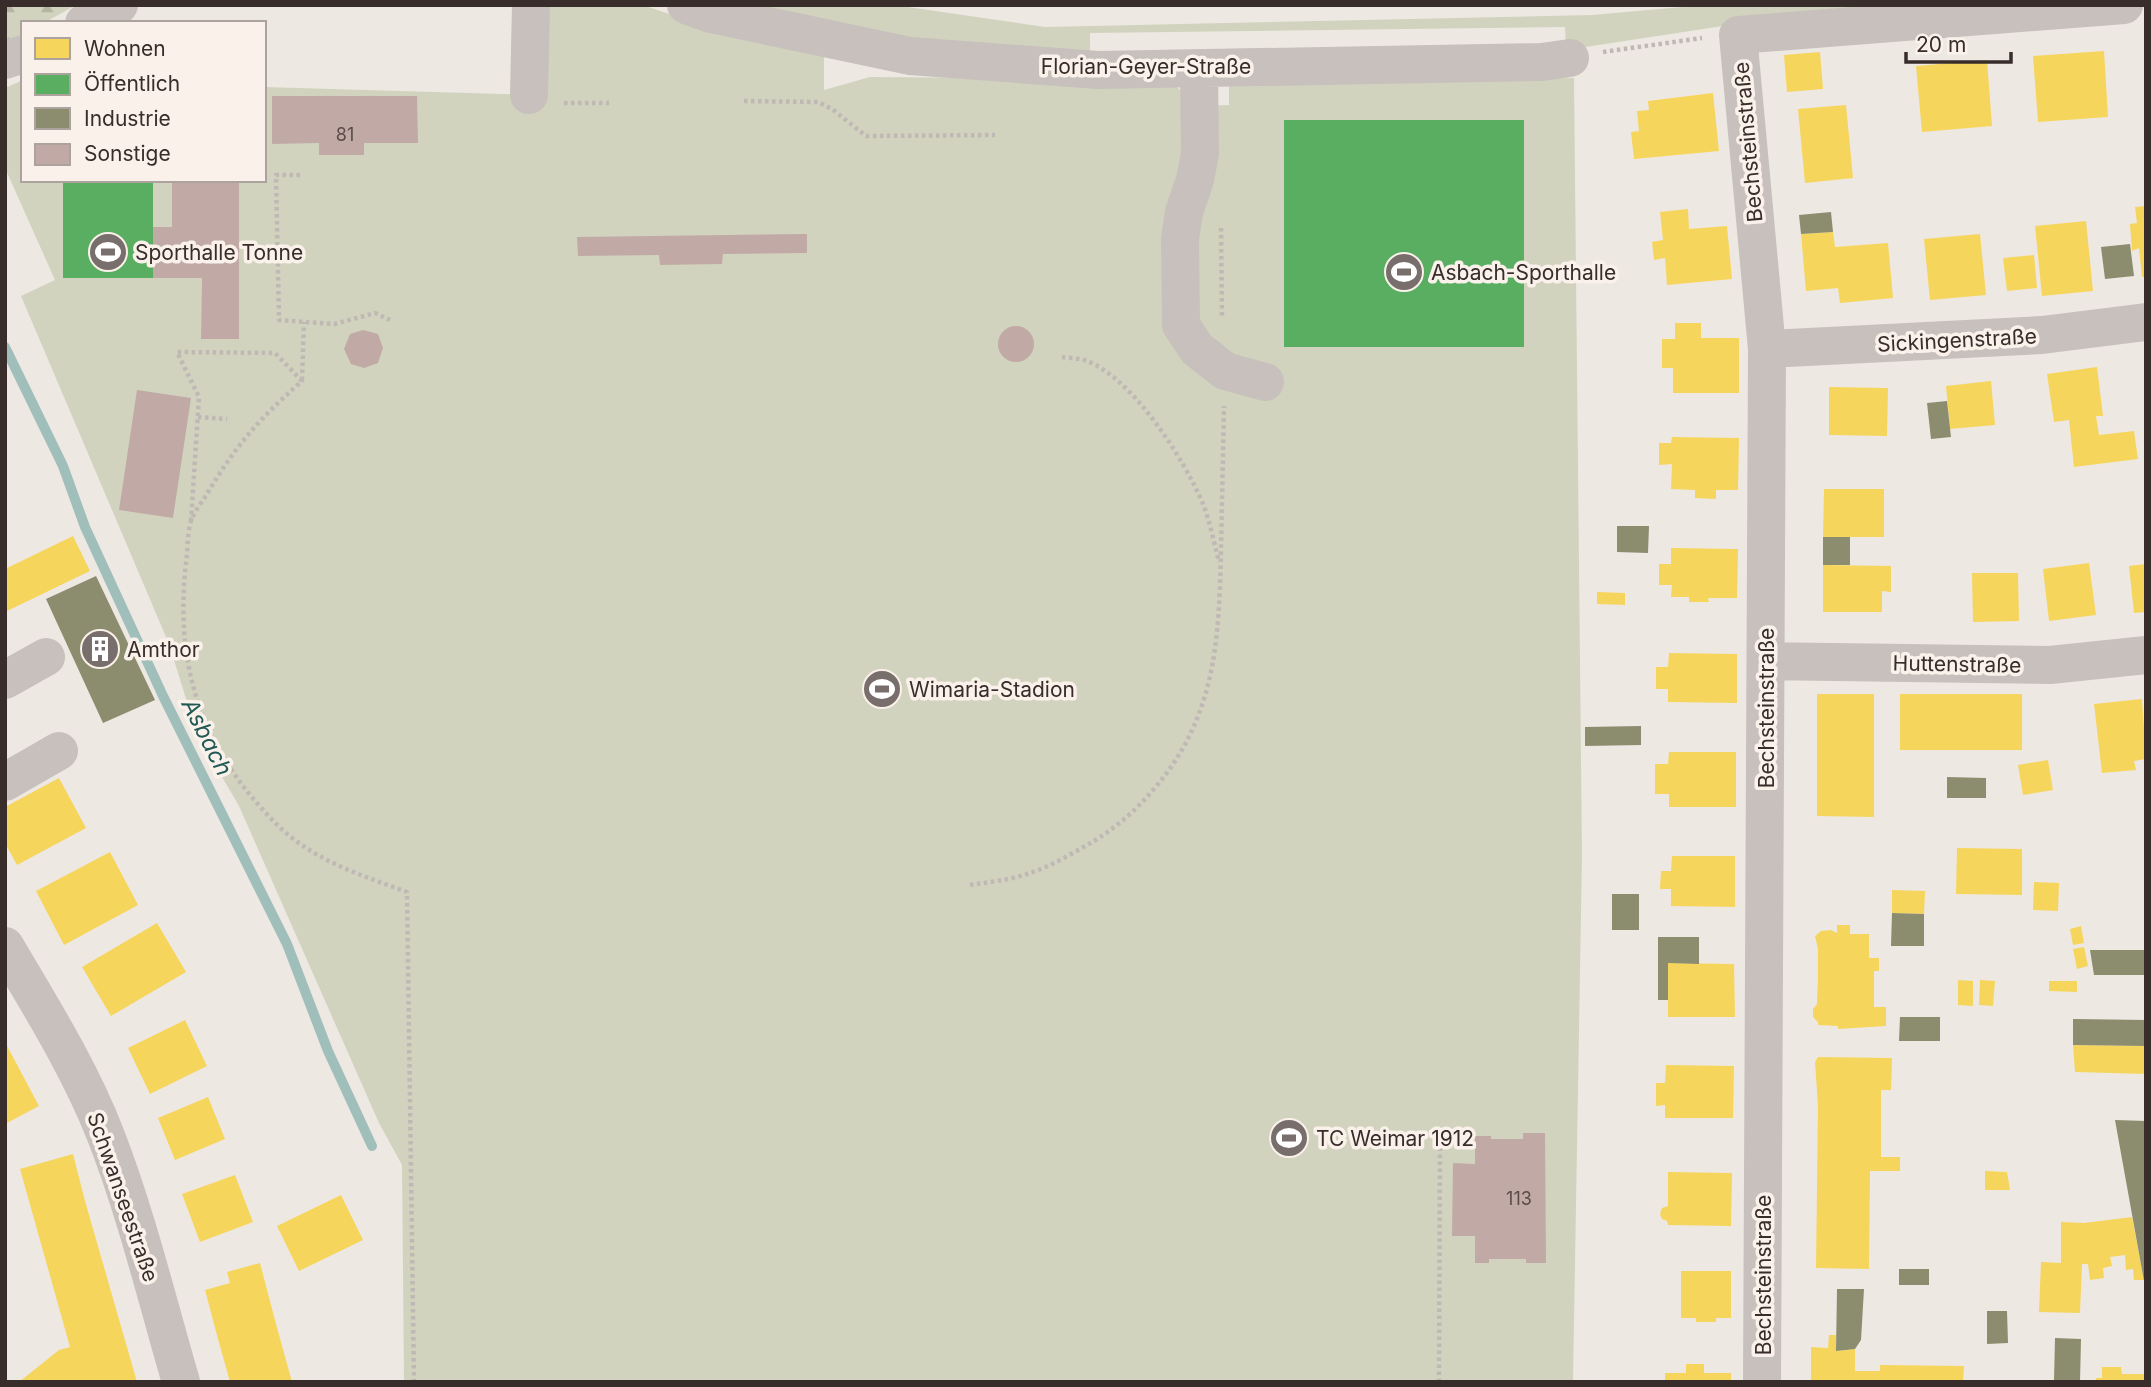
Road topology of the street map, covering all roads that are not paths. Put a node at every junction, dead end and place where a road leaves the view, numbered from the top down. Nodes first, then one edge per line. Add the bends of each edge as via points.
1 (119, 5) edge
2 (531, 5) edge
3 (686, 5) edge
4 (2124, 5) edge
5 (88, 21) edge
6 (1570, 58) dead end
7 (1199, 68) junction
8 (529, 95) dead end
9 (2146, 322) edge
10 (1767, 349) junction
11 (1265, 383) dead end
12 (2146, 654) edge
13 (46, 657) dead end
14 (1767, 661) junction
15 (5, 680) edge
16 (59, 751) dead end
17 (5, 782) edge
18 (5, 946) edge
19 (181, 1382) edge
20 (1762, 1382) edge

1 - 5 street
2 - 8 street
3 - 7 street, Florian-Geyer-Straße via 911,55 1098,70
4 - 10 street, Bechsteinstraße via 1738,35
6 - 7 street, Florian-Geyer-Straße
7 - 11 street via 1200,153 1180,239 1181,326 1197,349 1225,371
9 - 10 street, Sickingenstraße via 2042,335
10 - 14 street, Bechsteinstraße
12 - 14 street, Huttenstraße via 2050,665
13 - 15 street
14 - 20 street, Bechsteinstraße
16 - 17 street
18 - 19 street, Schwanseestraße via 70,1059 106,1134

